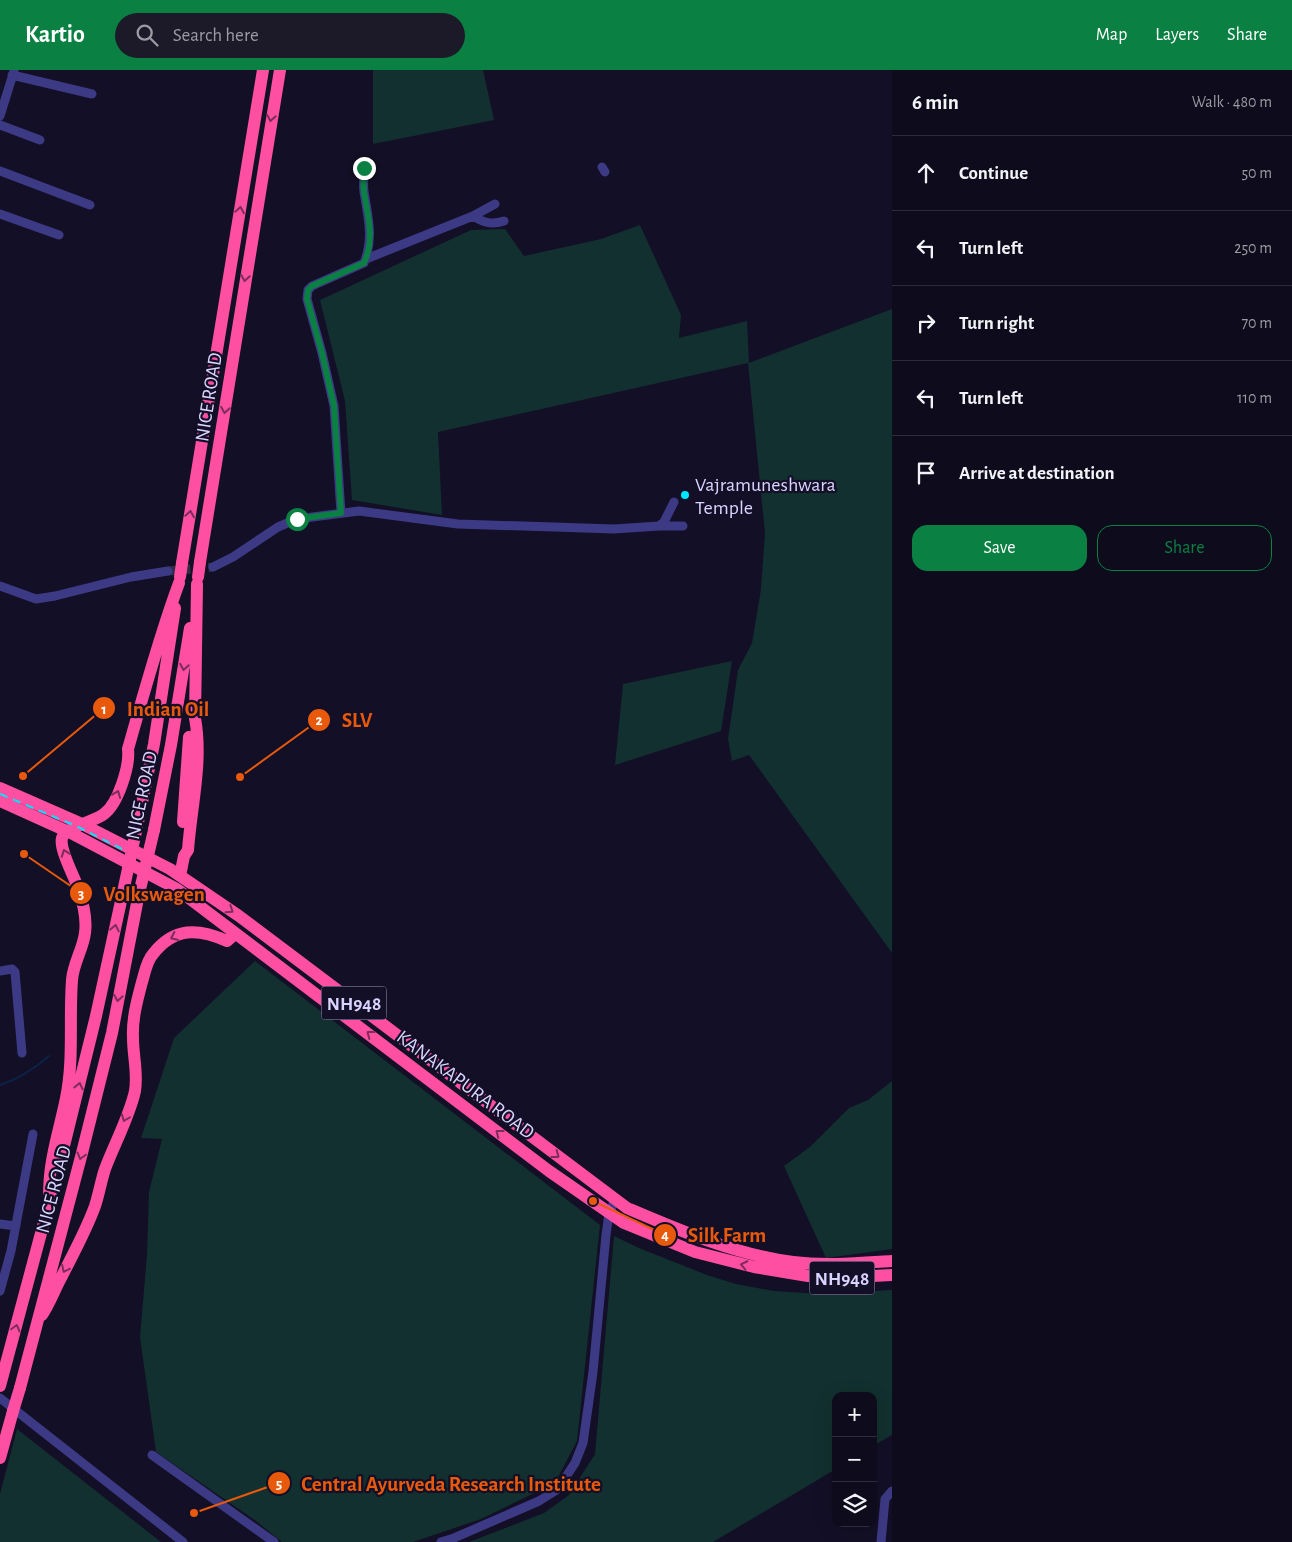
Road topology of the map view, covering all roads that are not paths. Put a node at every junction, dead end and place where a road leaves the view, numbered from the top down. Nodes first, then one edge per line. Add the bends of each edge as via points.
1 (263, 70) edge
2 (280, 70) edge
3 (13, 72) edge
4 (92, 94) dead end
5 (0, 116) edge
6 (0, 125) edge
7 (40, 140) dead end
8 (369, 166) dead end
9 (0, 171) edge
10 (495, 204) dead end
11 (90, 205) dead end
12 (0, 214) edge
13 (473, 216) junction
14 (504, 221) dead end
15 (59, 235) dead end
16 (366, 259) junction
17 (674, 502) dead end
18 (341, 513) junction
19 (659, 526) junction
20 (683, 526) dead end
21 (213, 567) tunnel mouth
22 (168, 571) tunnel mouth
23 (180, 580) junction
24 (197, 580) junction
25 (0, 586) edge
26 (0, 788) edge
27 (0, 801) edge
28 (82, 824) junction
29 (66, 831) junction
30 (180, 876) junction
31 (236, 934) junction
32 (304, 966) junction
33 (0, 971) edge
34 (296, 979) junction
35 (22, 1053) dead end
36 (33, 1134) dead end
37 (615, 1200) junction
38 (49, 1203) junction
39 (609, 1213) junction
40 (0, 1224) edge
41 (16, 1226) junction
42 (892, 1261) edge
43 (892, 1277) edge
44 (0, 1291) edge
45 (35, 1326) junction
46 (2, 1380) edge
47 (0, 1398) edge
48 (152, 1455) dead end
49 (0, 1458) edge
50 (892, 1492) edge
51 (183, 1542) edge
52 (274, 1542) edge
53 (441, 1542) edge
54 (881, 1542) edge

23 -> 1 highway, NICE ROAD, bridge
2 -> 24 highway, NICE ROAD, bridge
3 - 4 street
3 - 5 street
6 - 7 street
8 - 16 street via 364,168 370,241
9 - 11 street
10 - 13 street
12 - 15 street
13 - 14 street via 486,223
13 - 16 street
16 - 18 street via 364,263 312,286 307,299 334,406
17 - 19 street
18 - 19 street via 359,511 458,524 614,529
18 - 21 street via 297,519 278,527
19 - 20 street
22 - 25 street via 36,599
28 -> 23 highway via 94,821 109,810 115,800 162,628
38 -> 23 highway, NICE ROAD, bridge via 75,1106 138,822
24 - 30 highway via 195,790 188,850
24 -> 45 highway, NICE ROAD, bridge via 154,830 112,1033
26 - 28 highway, KANAKAPURA ROAD
27 - 29 highway, KANAKAPURA ROAD / NH948
28 - 29 highway
28 - 30 highway, KANAKAPURA ROAD / NH948
29 - 31 highway, KANAKAPURA ROAD / NH948 via 177,889
38 -> 29 highway via 50,1176 71,1064 73,971 85,933 84,910 62,847
30 -> 32 highway, KANAKAPURA ROAD / NH948
31 - 34 highway, KANAKAPURA ROAD / NH948
31 -> 45 highway via 227,941 210,933 178,934 152,955 146,967 133,1024 136,1070 133,1097 87,1225 51,1302
32 - 34 highway
32 -> 37 highway, KANAKAPURA ROAD / NH948
33 - 35 street via 12,969 14,972
39 -> 34 highway, KANAKAPURA ROAD / NH948
36 - 41 street
37 - 39 street
37 - 42 highway, KANAKAPURA ROAD / NH948 via 674,1229 793,1262
46 -> 38 highway, NICE ROAD
43 -> 39 highway, KANAKAPURA ROAD / NH948 via 808,1276 729,1262 695,1252 624,1223
39 - 53 street via 583,1443 575,1463 558,1489 539,1501
40 - 41 street
41 - 44 street
45 - 49 highway, NICE ROAD, bridge
47 - 51 street
48 - 52 street
50 - 54 street via 886,1499

